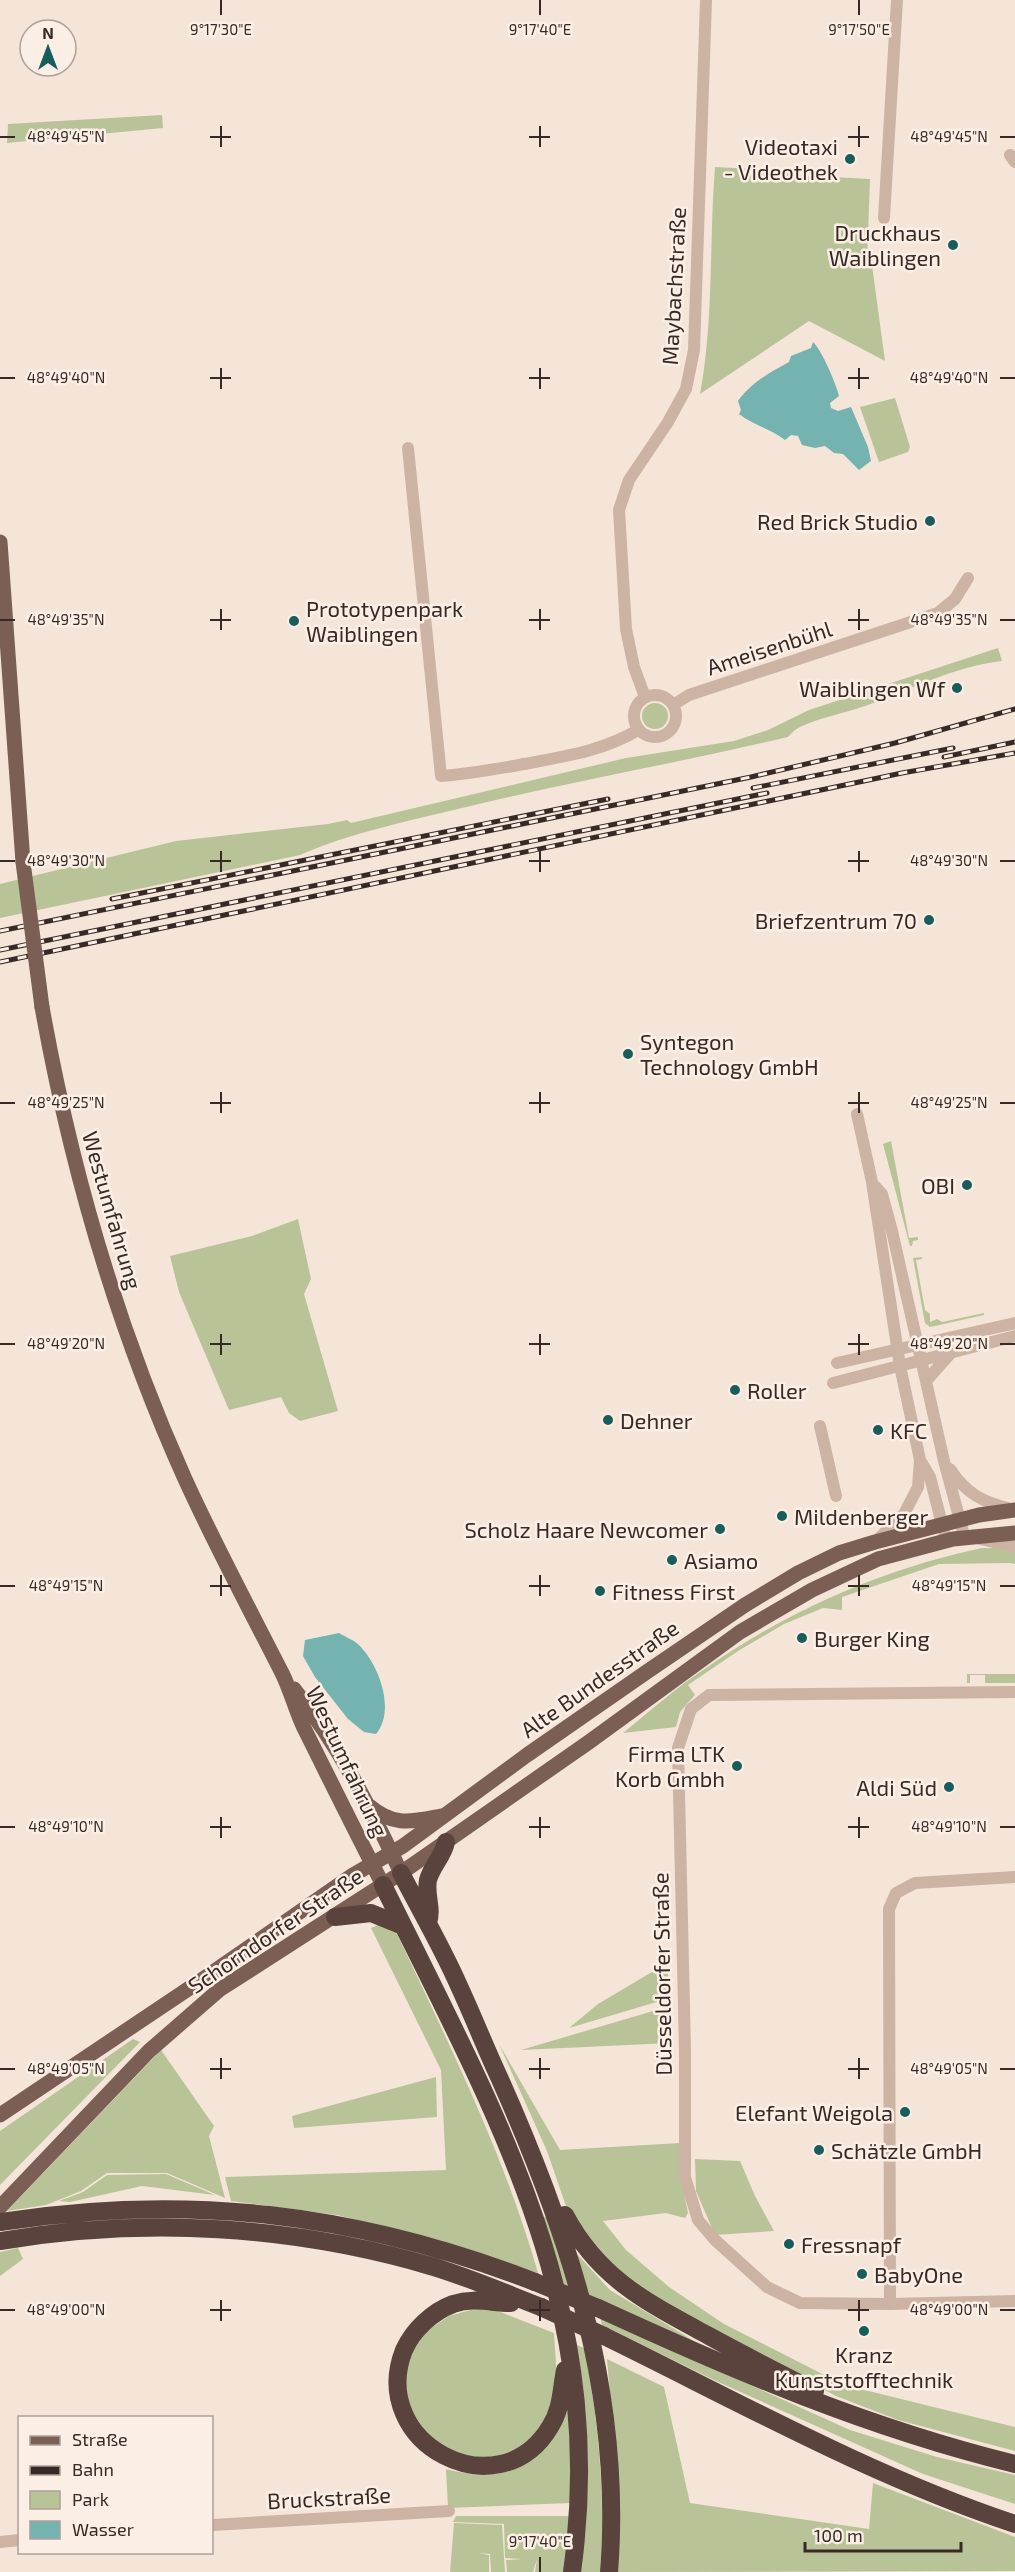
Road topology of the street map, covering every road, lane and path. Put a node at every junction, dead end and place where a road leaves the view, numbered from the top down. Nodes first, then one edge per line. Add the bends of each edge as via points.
1 (706, 0) edge
2 (897, 0) edge
3 (884, 218) dead end
4 (408, 448) dead end
5 (0, 542) edge
6 (968, 578) dead end
7 (645, 697) junction
8 (673, 705) junction
9 (638, 730) junction
10 (856, 1114) dead end
11 (872, 1182) junction
12 (1015, 1323) edge
13 (913, 1327) junction
14 (1015, 1336) edge
15 (951, 1339) junction
16 (917, 1346) junction
17 (900, 1350) junction
18 (951, 1353) junction
19 (921, 1361) junction
20 (837, 1363) dead end
21 (900, 1366) junction
22 (926, 1381) junction
23 (833, 1383) dead end
24 (820, 1426) dead end
25 (920, 1460) junction
26 (944, 1461) junction
27 (836, 1496) dead end
28 (1015, 1510) edge
29 (958, 1520) junction
30 (942, 1524) junction
31 (1015, 1533) edge
32 (970, 1538) junction
33 (947, 1541) junction
34 (875, 1542) junction
35 (1015, 1547) edge
36 (284, 1678) junction
37 (1015, 1692) edge
38 (364, 1801) junction
39 (447, 1815) junction
40 (446, 1842) junction
41 (391, 1852) junction
42 (372, 1864) junction
43 (401, 1873) junction
44 (1015, 1877) edge
45 (383, 1885) junction
46 (335, 1917) junction
47 (428, 1924) junction
48 (403, 1926) junction
49 (0, 2115) edge
50 (546, 2190) junction
51 (0, 2207) edge
52 (0, 2222) edge
53 (7, 2240) edge
54 (1015, 2301) edge
55 (534, 2304) junction
56 (890, 2304) junction
57 (570, 2354) junction
58 (840, 2412) junction
59 (1015, 2464) edge
60 (449, 2511) dead end
61 (1015, 2524) edge
62 (213, 2525) edge
63 (18, 2540) edge
64 (0, 2542) edge
65 (572, 2572) edge
66 (609, 2572) edge

1 - 7 street, Maybachstraße via 691,371 677,407 628,480 619,510 626,628
2 - 3 street
4 - 9 street via 441,776 586,753 617,743
5 - 36 main road, Westumfahrung, bridge via 23,862 54,1072 86,1205 128,1337 185,1479
6 - 8 street, Ameisenbühl via 955,599 938,613 689,696
7 - 8 street via 662,696
7 - 9 street via 634,709
8 - 9 street via 676,718 669,732 653,737
10 - 11 street
11 - 13 street via 882,1194
11 - 17 street
12 - 15 street
13 - 15 street via 926,1338
13 - 16 street
14 - 18 street
15 - 16 street
16 - 17 street
16 - 19 street
17 - 20 street
17 - 21 street
18 - 19 street
18 - 22 street
19 - 21 street
19 - 22 street
21 - 23 street
21 - 25 street
22 - 26 street
24 - 27 street
25 - 30 street via 930,1477
25 - 34 street via 914,1496 903,1514
26 - 28 street via 959,1483 986,1503
26 - 29 street
28 - 29 main road, Alte Bundesstraße
29 - 30 main road, Alte Bundesstraße
29 - 32 street
30 - 33 street
30 - 34 main road, Alte Bundesstraße
31 - 32 main road, Alte Bundesstraße
32 - 33 main road, Alte Bundesstraße
32 - 35 street
33 - 40 main road, Alte Bundesstraße via 878,1558 740,1632
34 - 39 main road, Alte Bundesstraße via 798,1573 745,1605
36 - 38 main road, Westumfahrung via 329,1738
36 - 42 main road, Westumfahrung
37 - 56 street, Düsseldorfer Straße via 710,1695 691,1709 678,1748 685,2177 698,2220 767,2287 800,2303
38 - 39 main road via 381,1816 396,1821
38 - 41 main road, Westumfahrung
39 - 41 main road, Alte Bundesstraße
40 - 43 main road, Alte Bundesstraße
40 - 47 highway via 444,1854 428,1881 432,1911
41 - 42 main road, Schorndorfer Straße
41 - 43 main road, Westumfahrung
42 - 45 main road, Westumfahrung
42 - 49 main road, Schorndorfer Straße
43 - 45 main road, Schorndorfer Straße
43 - 47 highway
44 - 56 street via 915,1884 896,1893 889,1909
45 - 46 main road, Schorndorfer Straße
45 - 48 highway
46 - 48 highway via 371,1913
46 - 51 main road, Schorndorfer Straße via 252,1968 179,2022
47 - 50 highway via 459,1985
48 - 57 highway via 468,2055 530,2200 553,2276
50 - 58 highway via 586,2251 619,2283 663,2311 823,2395
50 - 66 highway via 573,2266 603,2400 610,2477
52 - 58 highway, bridge via 95,2210 162,2207 234,2210 359,2228 468,2258 535,2282
53 - 55 highway via 134,2228 267,2233 350,2246 406,2260
54 - 56 street, Düsseldorfer Straße
55 - 57 highway via 481,2299 453,2304 426,2320 414,2333 401,2360 398,2380 402,2409 414,2432 435,2452 461,2463 490,2465 524,2453 537,2445 559,2409
55 - 61 highway, bridge via 862,2464
57 - 65 highway via 580,2468
58 - 59 highway
60 - 62 street, Bruckstraße
63 - 64 street

